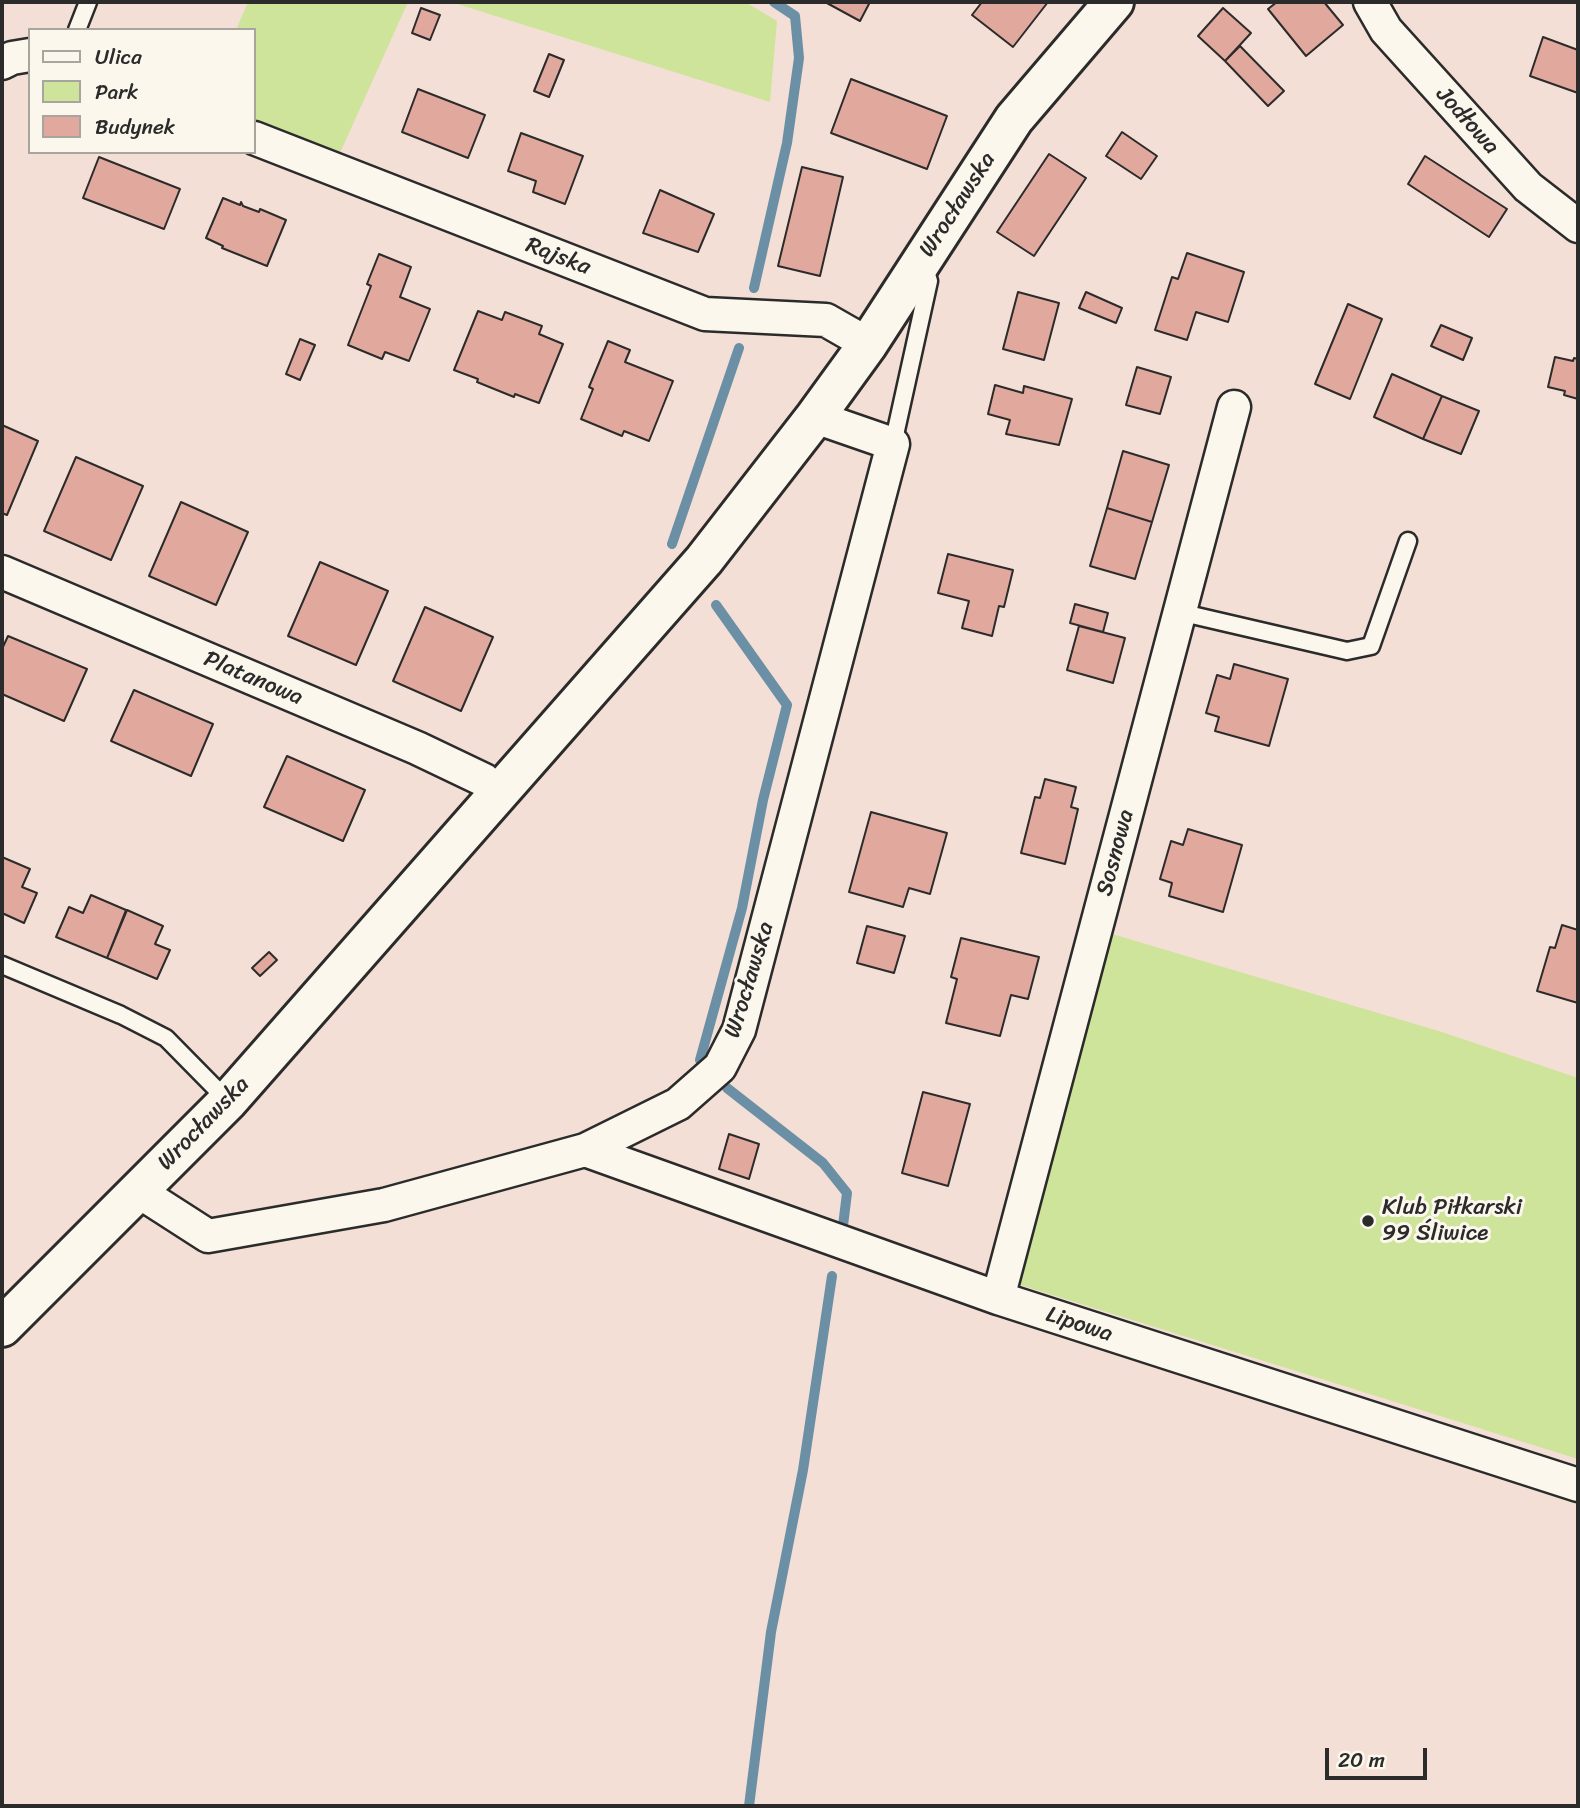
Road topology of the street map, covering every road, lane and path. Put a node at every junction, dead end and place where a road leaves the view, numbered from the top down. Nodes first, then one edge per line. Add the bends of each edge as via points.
1 (88, 2) edge
2 (1114, 2) edge
3 (1370, 2) edge
4 (78, 28) edge
5 (28, 55) edge
6 (2, 63) edge
7 (256, 139) edge
8 (1578, 226) edge
9 (922, 260) junction
10 (868, 344) junction
11 (1234, 407) dead end
12 (815, 417) junction
13 (893, 444) junction
14 (1408, 541) dead end
15 (2, 572) edge
16 (1180, 612) junction
17 (499, 796) junction
18 (2, 965) edge
19 (228, 1101) junction
20 (585, 1150) junction
21 (138, 1191) junction
22 (998, 1298) junction
23 (2, 1327) edge
24 (1578, 1485) edge

1 - 4 lane
2 - 9 street, Wrocławska via 1014,119
3 - 8 street, Jodłowa via 1386,30 1528,187
5 - 6 street
7 - 10 street, Rajska via 705,314 826,320
9 - 10 street, Wrocławska
9 - 13 lane via 929,281
10 - 12 street, Wrocławska
11 - 16 street, Sosnowa
12 - 13 street
12 - 17 street, Wrocławska via 704,560
13 - 20 street, Wrocławska via 739,1030 720,1066 678,1104
14 - 16 lane via 1371,646 1347,651
15 - 17 street, Platanowa via 417,748 484,780
16 - 22 street, Sosnowa
17 - 19 street, Wrocławska
18 - 19 lane via 166,1038
19 - 21 street, Wrocławska
20 - 21 street, Wrocławska via 384,1205 208,1236
20 - 22 street, Lipowa
21 - 23 street, Wrocławska
22 - 24 street, Lipowa

